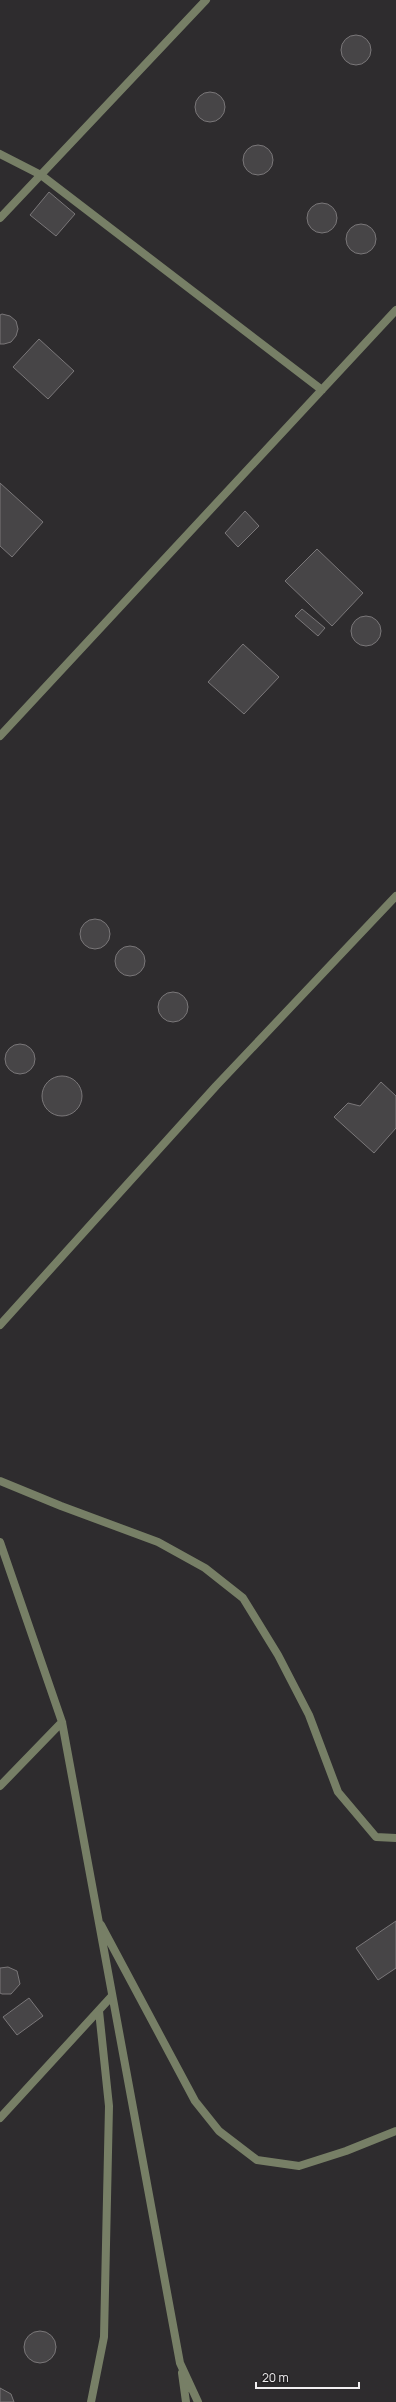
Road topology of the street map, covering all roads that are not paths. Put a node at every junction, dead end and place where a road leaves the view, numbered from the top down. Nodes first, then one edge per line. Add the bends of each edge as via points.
1 (206, 0) edge
2 (0, 154) edge
3 (41, 175) junction
4 (0, 218) edge
5 (396, 310) edge
6 (322, 390) junction
7 (0, 736) edge
8 (396, 896) edge
9 (0, 1325) edge
10 (0, 1481) edge
11 (0, 1542) edge
12 (62, 1722) junction
13 (0, 1786) edge
14 (396, 1838) edge
15 (98, 1919) junction
16 (111, 1997) junction
17 (99, 2011) junction
18 (0, 2118) edge
19 (396, 2131) edge
20 (180, 2362) junction
21 (91, 2402) edge
22 (186, 2402) edge
23 (198, 2402) edge

1 - 3 street
2 - 3 street
3 - 4 street
3 - 6 street
5 - 6 street
6 - 7 street
8 - 9 street via 216,1086
10 - 14 street via 158,1542 205,1568 243,1598 278,1655 309,1715 338,1792 376,1837
11 - 12 street
12 - 13 street
12 - 15 street
15 - 16 street
15 - 19 street via 195,2101 219,2131 257,2160 299,2166
16 - 17 street
16 - 20 street
17 - 18 street
17 - 21 street via 109,2106 108,2162 104,2337
20 - 22 street
20 - 23 street

